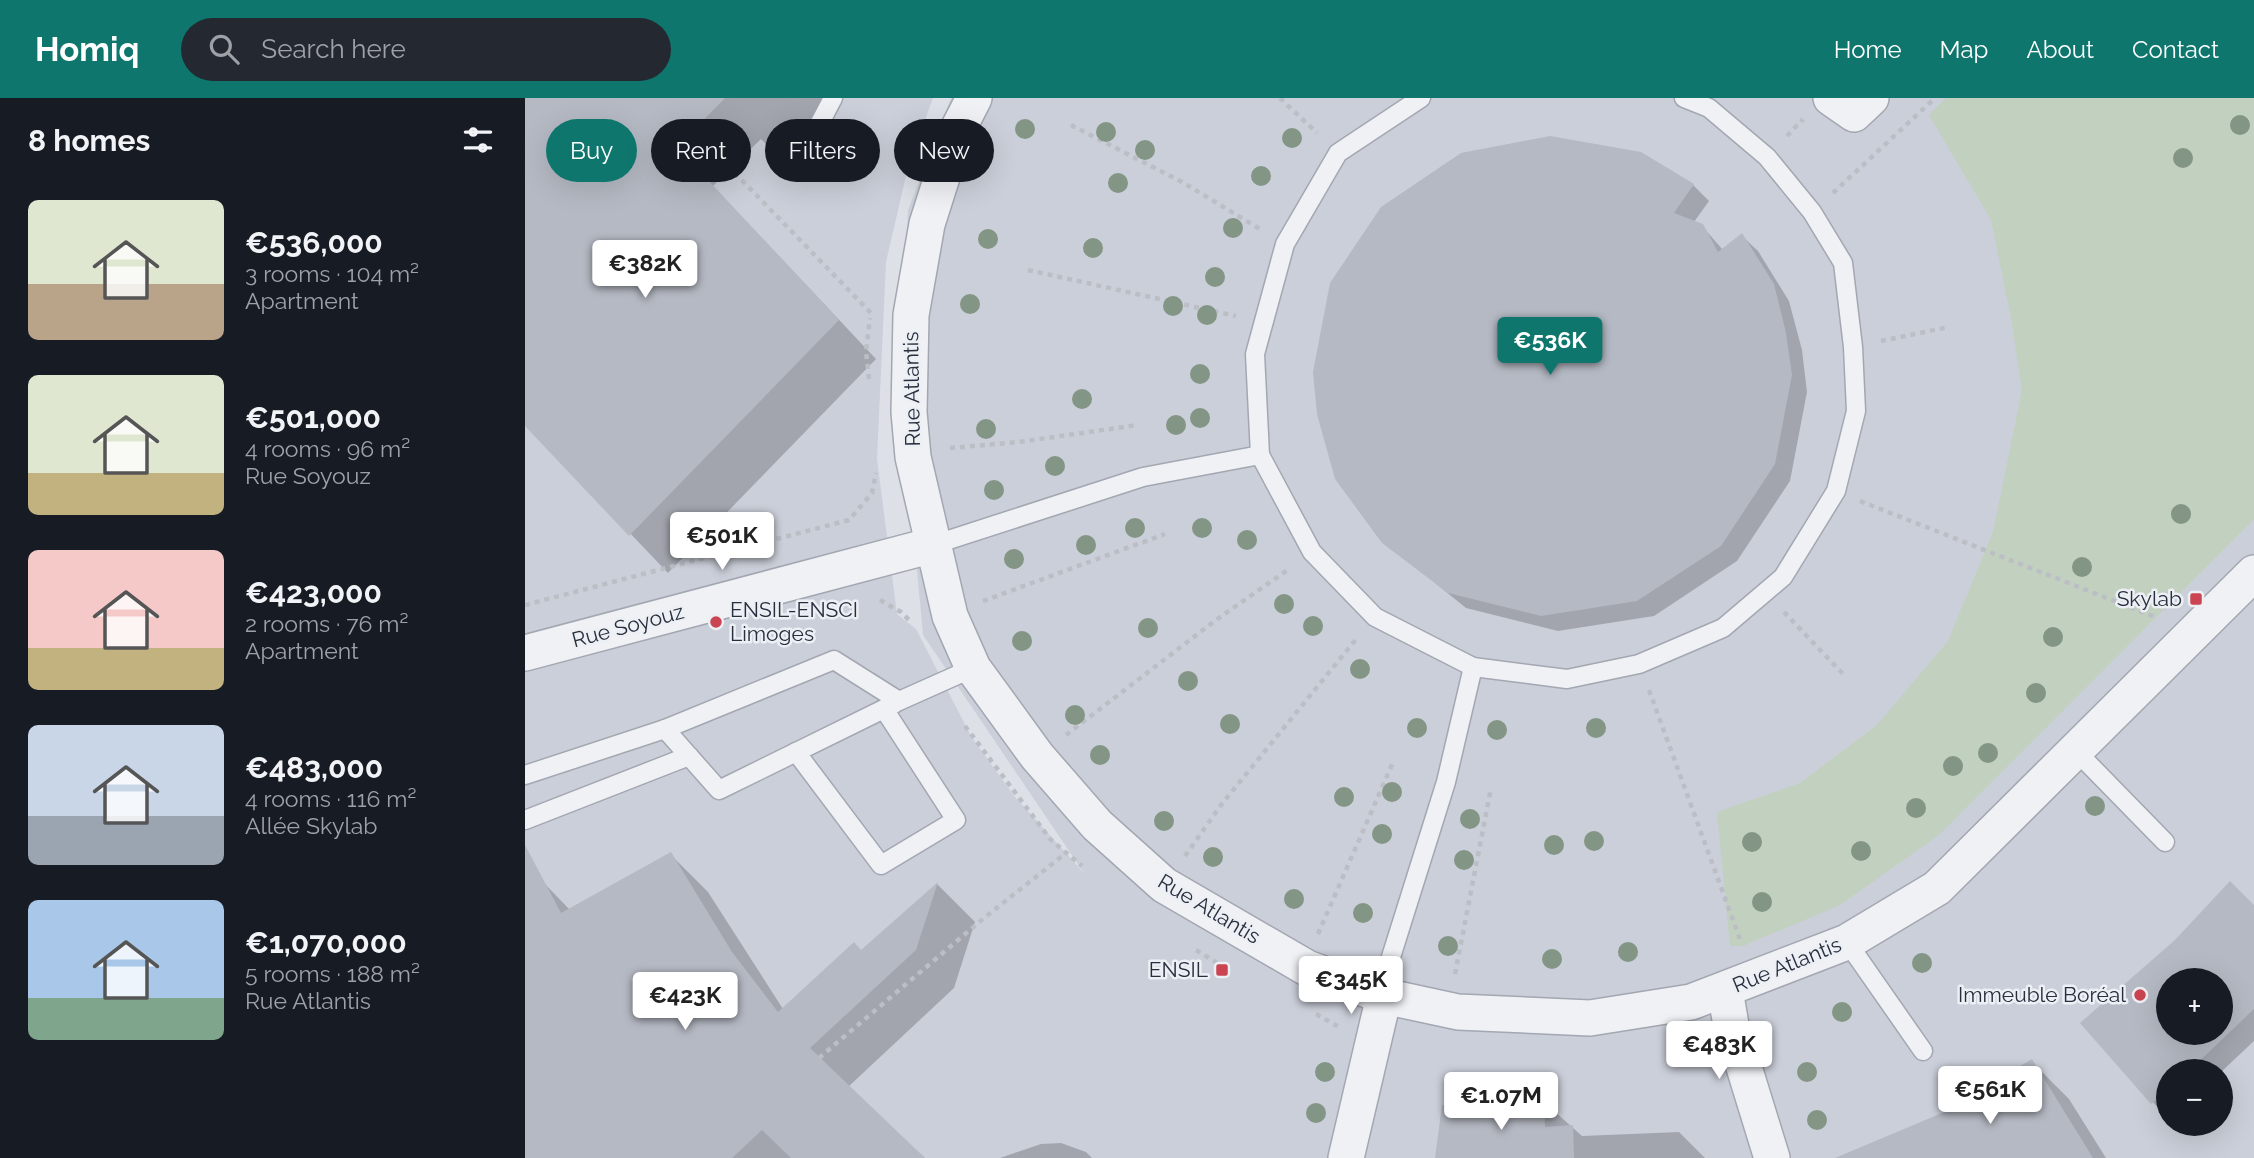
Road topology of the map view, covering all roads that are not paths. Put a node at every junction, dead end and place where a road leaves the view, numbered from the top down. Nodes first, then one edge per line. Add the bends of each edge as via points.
1 (833, 98) edge
2 (974, 98) edge
3 (1421, 98) edge
4 (1683, 98) edge
5 (1871, 98) edge
6 (1817, 108) edge
7 (822, 119) edge
8 (1260, 455) junction
9 (933, 545) junction
10 (2253, 575) edge
11 (525, 653) edge
12 (1473, 667) junction
13 (973, 668) junction
14 (892, 705) junction
15 (665, 729) junction
16 (2076, 751) junction
17 (796, 752) junction
18 (689, 756) junction
19 (525, 775) edge
20 (525, 820) edge
21 (2165, 842) dead end
22 (1847, 942) junction
23 (1725, 990) junction
24 (1384, 996) junction
25 (1923, 1051) dead end
26 (1346, 1158) edge
27 (1772, 1158) edge

1 - 7 lane
2 - 9 street, Rue Atlantis via 957,133 927,224 913,302 909,412 913,457
3 - 8 lane via 1338,153 1285,244 1255,354
4 - 12 lane via 1709,108 1767,157 1812,212 1843,263 1856,411 1836,491 1783,577 1723,628 1639,664 1567,679
5 - 6 street via 1854,114
8 - 9 lane via 1143,477
8 - 12 lane via 1312,552 1375,617
9 - 11 street, Rue Soyouz
9 - 13 street, Rue Atlantis via 950,615
10 - 16 street, Rue Atlantis
12 - 24 lane via 1446,782 1391,957
13 - 14 lane
13 - 24 street, Rue Atlantis via 1037,757 1097,825 1164,885 1307,968
14 - 15 lane via 834,660
14 - 17 lane
14 - 17 lane via 956,820 881,865
15 - 18 lane
15 - 19 lane
16 - 21 lane
16 - 22 street, Rue Atlantis via 1937,888
17 - 18 lane via 719,790
18 - 20 lane
22 - 23 street, Rue Atlantis
22 - 25 lane
23 - 24 street, Rue Atlantis via 1691,1002 1590,1018 1458,1012
23 - 27 street via 1731,1025
24 - 26 street

